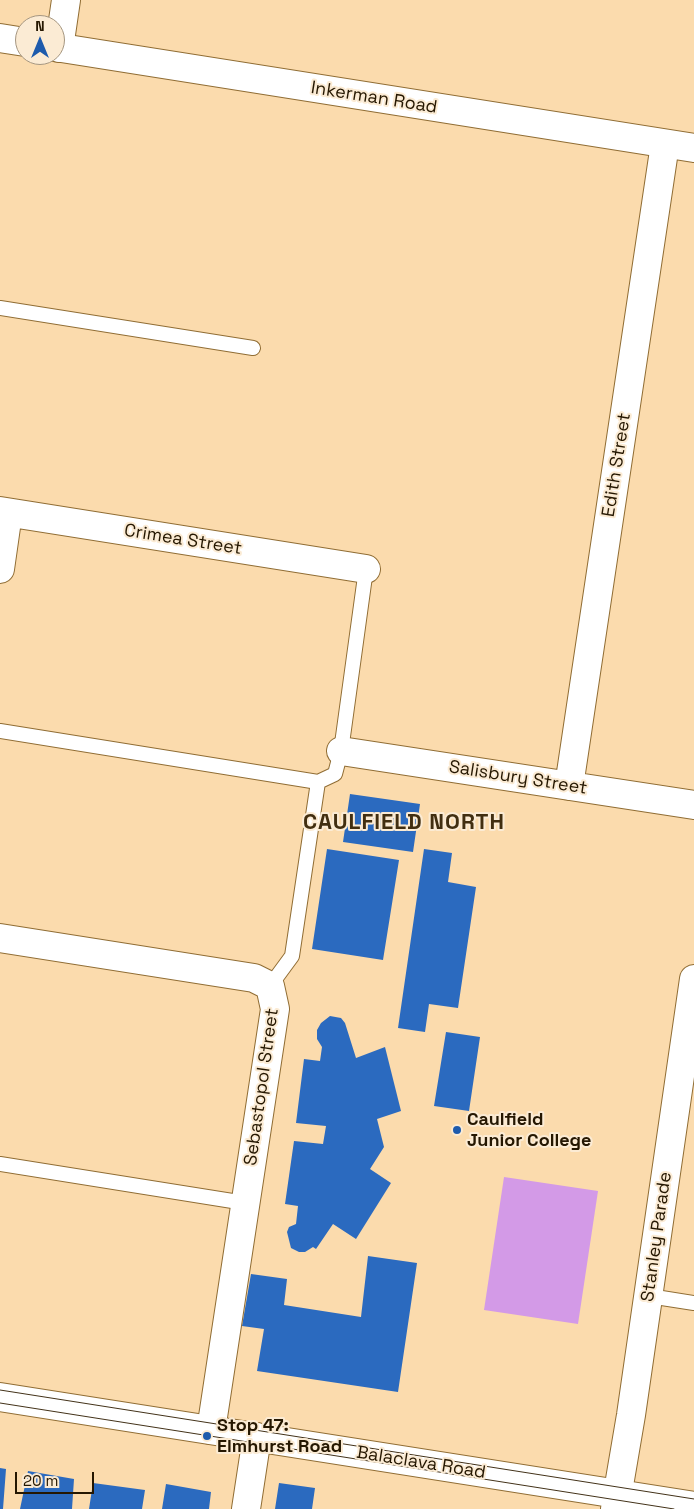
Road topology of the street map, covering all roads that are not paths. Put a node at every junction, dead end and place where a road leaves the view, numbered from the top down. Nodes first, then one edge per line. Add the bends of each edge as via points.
1 (66, 0) edge
2 (63, 15) edge
3 (0, 38) edge
4 (15, 40) edge
5 (65, 48) edge
6 (665, 144) junction
7 (694, 148) edge
8 (0, 308) edge
9 (253, 348) dead end
10 (4, 512) edge
11 (0, 569) edge
12 (366, 569) joint
13 (0, 731) edge
14 (342, 751) junction
15 (318, 782) junction
16 (569, 786) junction
17 (694, 805) edge
18 (0, 938) edge
19 (694, 979) edge
20 (270, 986) junction
21 (0, 1164) edge
22 (246, 1203) junction
23 (649, 1296) junction
24 (694, 1303) edge
25 (0, 1397) edge
26 (212, 1430) junction
27 (257, 1437) junction
28 (617, 1502) edge
29 (694, 1506) edge
30 (246, 1509) edge

1 - 2 street
3 - 4 street
5 - 6 street, Inkerman Road
6 - 7 street, Inkerman Road
6 - 16 street, Edith Street
8 - 9 lane
10 - 11 street
10 - 12 street, Crimea Street
12 - 14 lane
13 - 15 lane
14 - 15 lane via 335,774
14 - 16 street, Salisbury Street
15 - 20 lane via 292,956
16 - 17 street, Salisbury Street
18 - 20 street, Sebastopol Street via 254,978
19 - 23 street, Stanley Parade
20 - 22 street, Sebastopol Street via 275,1009
21 - 22 lane
22 - 26 street, Sebastopol Street
23 - 24 lane
23 - 28 street, Stanley Parade
25 - 26 street, Balaclava Road
26 - 27 street, Balaclava Road
27 - 28 street, Balaclava Road
27 - 30 street
28 - 29 street, Balaclava Road

